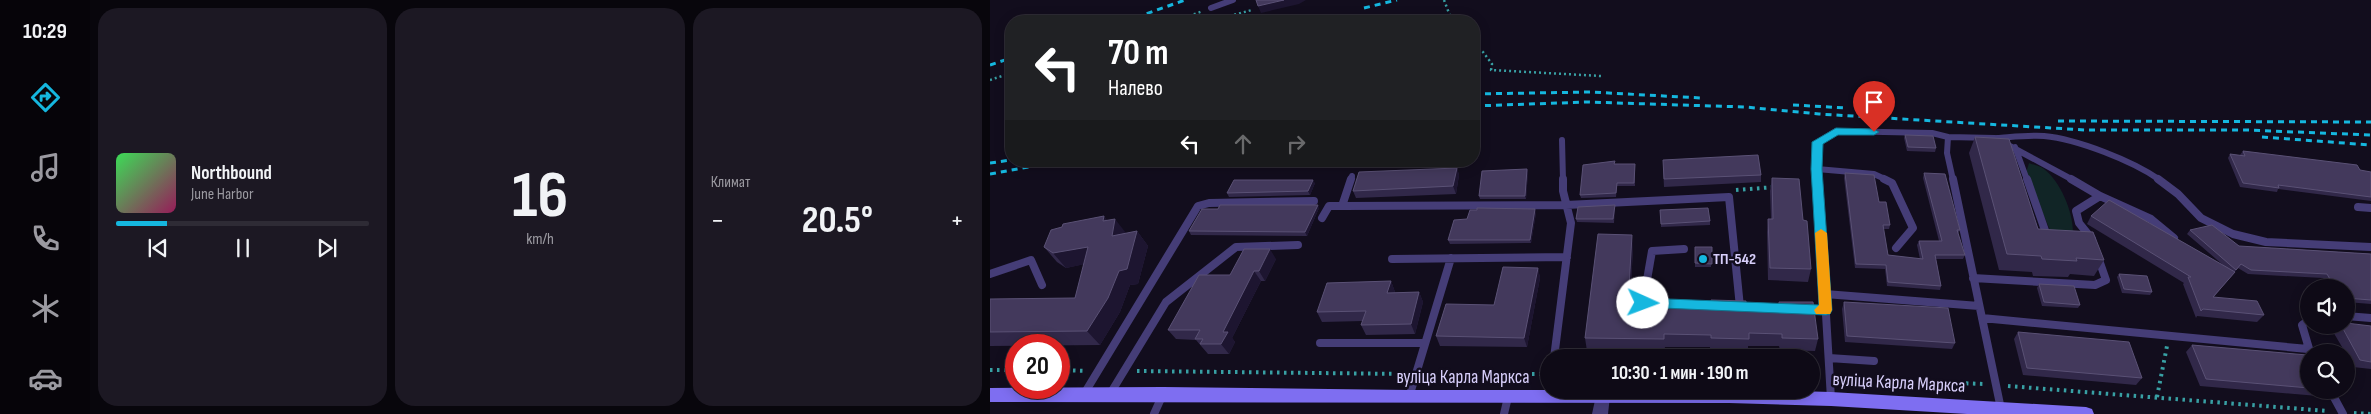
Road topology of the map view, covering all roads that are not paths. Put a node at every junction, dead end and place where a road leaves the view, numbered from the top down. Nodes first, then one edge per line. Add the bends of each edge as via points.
1 (1233, 0) edge
2 (1210, 8) road end
3 (1948, 137) junction
4 (1995, 138) junction
5 (1562, 140) dead end
6 (2015, 147) junction
7 (1817, 169) junction
8 (1352, 176) dead end
9 (2100, 196) junction
10 (1314, 201) dead end
11 (1566, 205) junction
12 (1342, 206) junction
13 (2358, 207) dead end
14 (2371, 208) edge
15 (1322, 218) dead end
16 (2055, 237) edge
17 (2084, 240) edge
18 (2093, 240) junction
19 (2181, 244) edge
20 (1298, 246) dead end
21 (2371, 247) edge
22 (1896, 248) dead end
23 (1684, 249) dead end
24 (1567, 257) junction
25 (1451, 258) junction
26 (1392, 259) dead end
27 (990, 274) edge
28 (1973, 278) junction
29 (1042, 285) dead end
30 (1825, 294) junction
31 (1701, 305) edge
32 (1730, 306) edge
33 (1979, 306) junction
34 (1740, 307) junction
35 (1750, 307) edge
36 (1816, 310) edge
37 (1826, 310) junction
38 (2355, 317) edge
39 (1982, 318) junction
40 (2371, 318) edge
41 (1320, 343) dead end
42 (1425, 343) junction
43 (1555, 349) edge
44 (2300, 350) edge
45 (1829, 358) junction
46 (1874, 361) dead end
47 (1084, 394) junction
48 (1110, 394) junction
49 (1163, 394) junction
50 (1540, 394) edge
51 (990, 395) edge
52 (1409, 397) junction
53 (1508, 397) junction
54 (1602, 399) edge
55 (1820, 399) edge
56 (1831, 399) junction
57 (2335, 399) edge
58 (2001, 409) junction
59 (2343, 413) edge
60 (1154, 414) edge
61 (1504, 414) edge
62 (1600, 414) edge
63 (2086, 414) edge

1 - 2 lane
3 - 4 lane
3 - 7 lane via 1932,133 1836,131 1818,142
3 - 28 lane via 1948,153
4 - 6 lane
4 - 21 lane via 2044,136 2088,147 2130,163 2178,194 2200,218 2233,234 2266,242
5 - 11 lane
6 - 9 lane
6 - 16 lane via 2046,236
7 - 22 lane via 1874,174 1892,183 1913,228
7 - 30 lane
8 - 12 lane
9 - 18 lane via 2076,211 2079,222
9 - 19 lane via 2151,219
10 - 47 lane via 1209,203 1198,206
11 - 12 lane
11 - 24 lane via 1571,223
11 - 34 lane via 1729,197
12 - 15 lane via 1329,206
13 - 14 lane
17 - 18 lane
18 - 28 lane via 2106,280 2095,285
20 - 48 lane via 1236,247 1166,302
23 - 31 lane via 1652,251 1643,303
24 - 25 lane
24 - 43 lane
25 - 26 lane
25 - 42 lane
27 - 29 lane via 1031,260
28 - 33 lane
30 - 33 lane
30 - 37 lane
32 - 34 lane
33 - 39 lane
34 - 35 lane
36 - 37 lane
37 - 45 lane
38 - 40 lane
39 - 44 lane
39 - 58 lane
41 - 42 lane
42 - 52 lane
45 - 46 lane
45 - 56 lane
47 - 48 main road, вуліца Карла Маркса
47 - 51 main road, вуліца Карла Маркса
48 - 49 main road, вуліца Карла Маркса
49 - 52 main road, вуліца Карла Маркса
49 - 60 lane
50 - 53 main road, вуліца Карла Маркса
52 - 53 main road, вуліца Карла Маркса
53 - 61 lane
54 - 62 street
55 - 56 main road, вуліца Карла Маркса
56 - 58 main road, вуліца Карла Маркса
57 - 59 lane
58 - 63 main road, вуліца Карла Маркса

